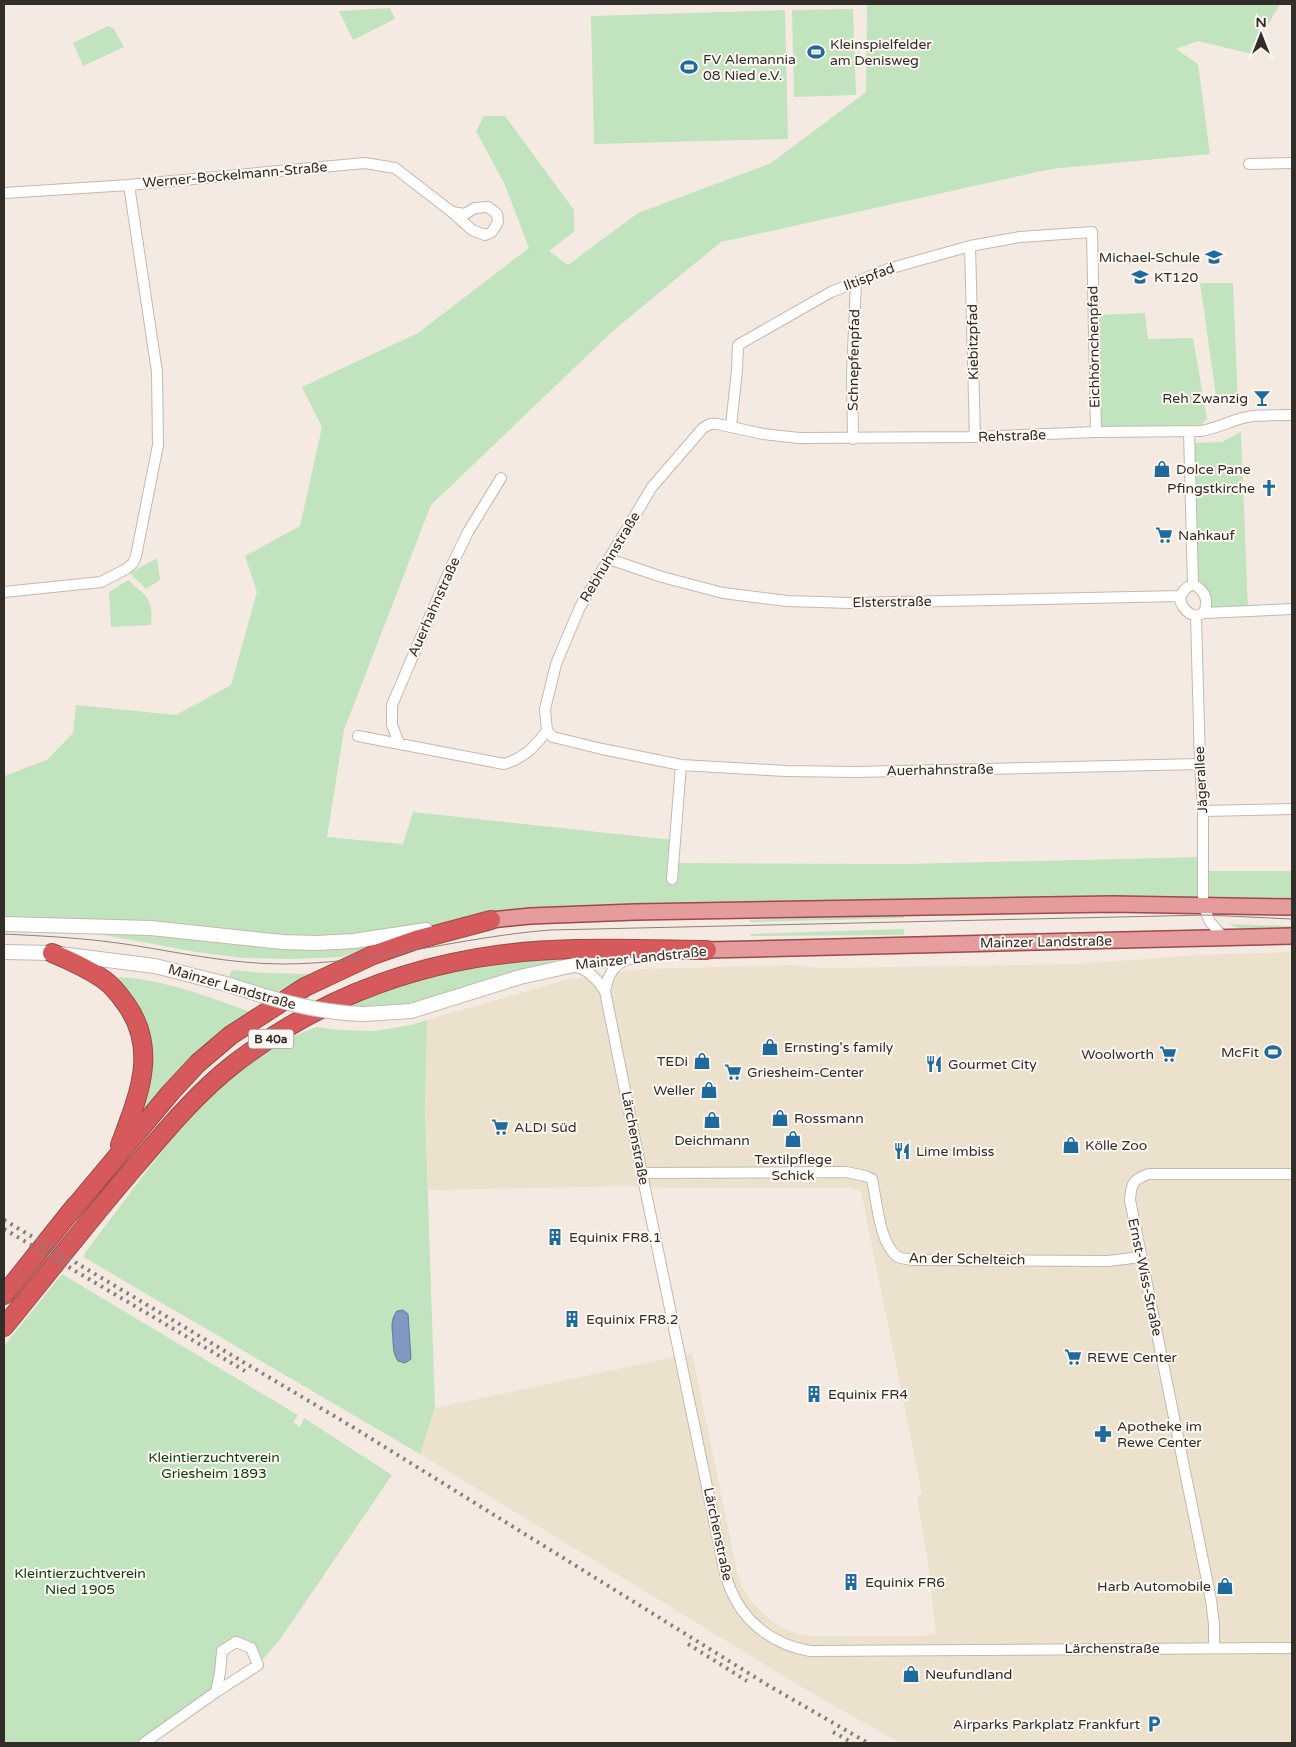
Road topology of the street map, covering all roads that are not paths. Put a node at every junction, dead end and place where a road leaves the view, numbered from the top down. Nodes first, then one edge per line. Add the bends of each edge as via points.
1 (1292, 163) edge
2 (1249, 164) dead end
3 (129, 185) junction
4 (4, 193) edge
5 (452, 212) dead end
6 (1092, 232) joint
7 (970, 246) junction
8 (856, 282) junction
9 (1292, 415) edge
10 (731, 426) junction
11 (1189, 430) junction
12 (1096, 432) junction
13 (975, 437) junction
14 (853, 439) junction
15 (501, 478) dead end
16 (609, 559) junction
17 (1193, 584) junction
18 (4, 592) edge
19 (1180, 596) junction
20 (1292, 610) edge
21 (1200, 614) junction
22 (547, 732) junction
23 (358, 736) dead end
24 (399, 743) junction
25 (1200, 764) junction
26 (681, 765) junction
27 (1292, 809) edge
28 (1203, 811) junction
29 (672, 879) dead end
30 (1203, 905) junction
31 (1292, 907) edge
32 (491, 920) junction
33 (4, 924) edge
34 (1265, 936) junction
35 (1292, 936) edge
36 (1224, 938) junction
37 (1292, 944) edge
38 (707, 950) junction
39 (4, 952) edge
40 (52, 953) junction
41 (645, 954) junction
42 (569, 966) junction
43 (605, 991) junction
44 (642, 1173) junction
45 (1292, 1174) edge
46 (69, 1214) junction
47 (1141, 1257) junction
48 (4, 1295) edge
49 (4, 1327) edge
50 (1214, 1648) junction
51 (1292, 1648) edge
52 (216, 1692) junction
53 (144, 1743) edge

1 - 2 street
3 - 4 street, Werner-Bockelmann-Straße
3 - 5 street, Werner-Bockelmann-Straße via 356,163 374,164 395,168
3 - 18 street via 157,372 158,445 136,556 126,569 101,582
6 - 7 street, Iltispfad via 1020,237
6 - 12 street, Eichhörnchenpfad
7 - 8 street, Iltispfad via 888,268
7 - 13 street, Kiebitzpfad
8 - 10 street, Iltispfad via 831,292 738,345
8 - 14 street, Schnepfenpfad
9 - 11 street, Rehstraße via 1253,416 1217,428
10 - 14 street, Rehstraße via 799,438
10 - 16 street, Rebhuhnstraße via 710,424 703,428 652,487
11 - 12 street, Rehstraße
11 - 17 street
12 - 13 street, Rehstraße
13 - 14 street, Rehstraße
15 - 24 street, Auerhahnstraße via 455,558 392,705 392,725
16 - 19 street, Elsterstraße via 723,593 787,601 850,603
16 - 22 street, Rebhuhnstraße via 580,607 556,664 545,709
17 - 19 street
17 - 21 street, Jägerallee via 1206,596 1206,606
19 - 21 street via 1183,608 1190,615
20 - 21 street
21 - 25 street, Jägerallee
22 - 24 street via 528,753 504,764
22 - 26 street, Auerhahnstraße via 553,737 602,750
23 - 24 street
25 - 26 street, Auerhahnstraße via 855,772
25 - 28 street, Jägerallee
26 - 29 street
27 - 28 street
28 - 30 street, Jägerallee
30 - 31 main road
30 - 32 main road via 635,912
30 - 36 street, Jägerallee via 1210,922
32 - 33 main road via 387,938 316,943 151,928
32 - 46 highway, B 40a via 373,955 305,987 231,1035 171,1092
34 - 35 main road, Mainzer Landstraße
34 - 36 main road, Mainzer Landstraße
34 - 37 street
36 - 38 main road, Mainzer Landstraße
38 - 41 main road, Mainzer Landstraße
38 - 49 highway, B 40a via 580,948 478,957 423,968 340,999 270,1039 233,1065 197,1097 111,1194
39 - 40 main road, Mainzer Landstraße
40 - 42 main road, Mainzer Landstraße, bridge via 155,966 296,1006 364,1014 419,1009 520,977
40 - 46 highway via 84,967 119,994 140,1031 144,1051 138,1097 115,1158
41 - 42 main road, Mainzer Landstraße
41 - 43 street via 616,966 610,973
42 - 43 street via 593,975
43 - 44 street, Lärchenstraße
44 - 47 street, An der Schelteich via 846,1172 865,1176 872,1179 884,1237 900,1258 1108,1261
44 - 50 street, Lärchenstraße via 729,1586 746,1617 761,1630 793,1648 828,1652
45 - 47 street, Ernst-Wiss-Straße via 1142,1176 1131,1187 1130,1200
46 - 48 highway, B 40a
47 - 50 street, Ernst-Wiss-Straße via 1211,1600
50 - 51 street, Lärchenstraße
52 - 52 street via 258,1665 251,1648 236,1642 222,1651
52 - 53 street

